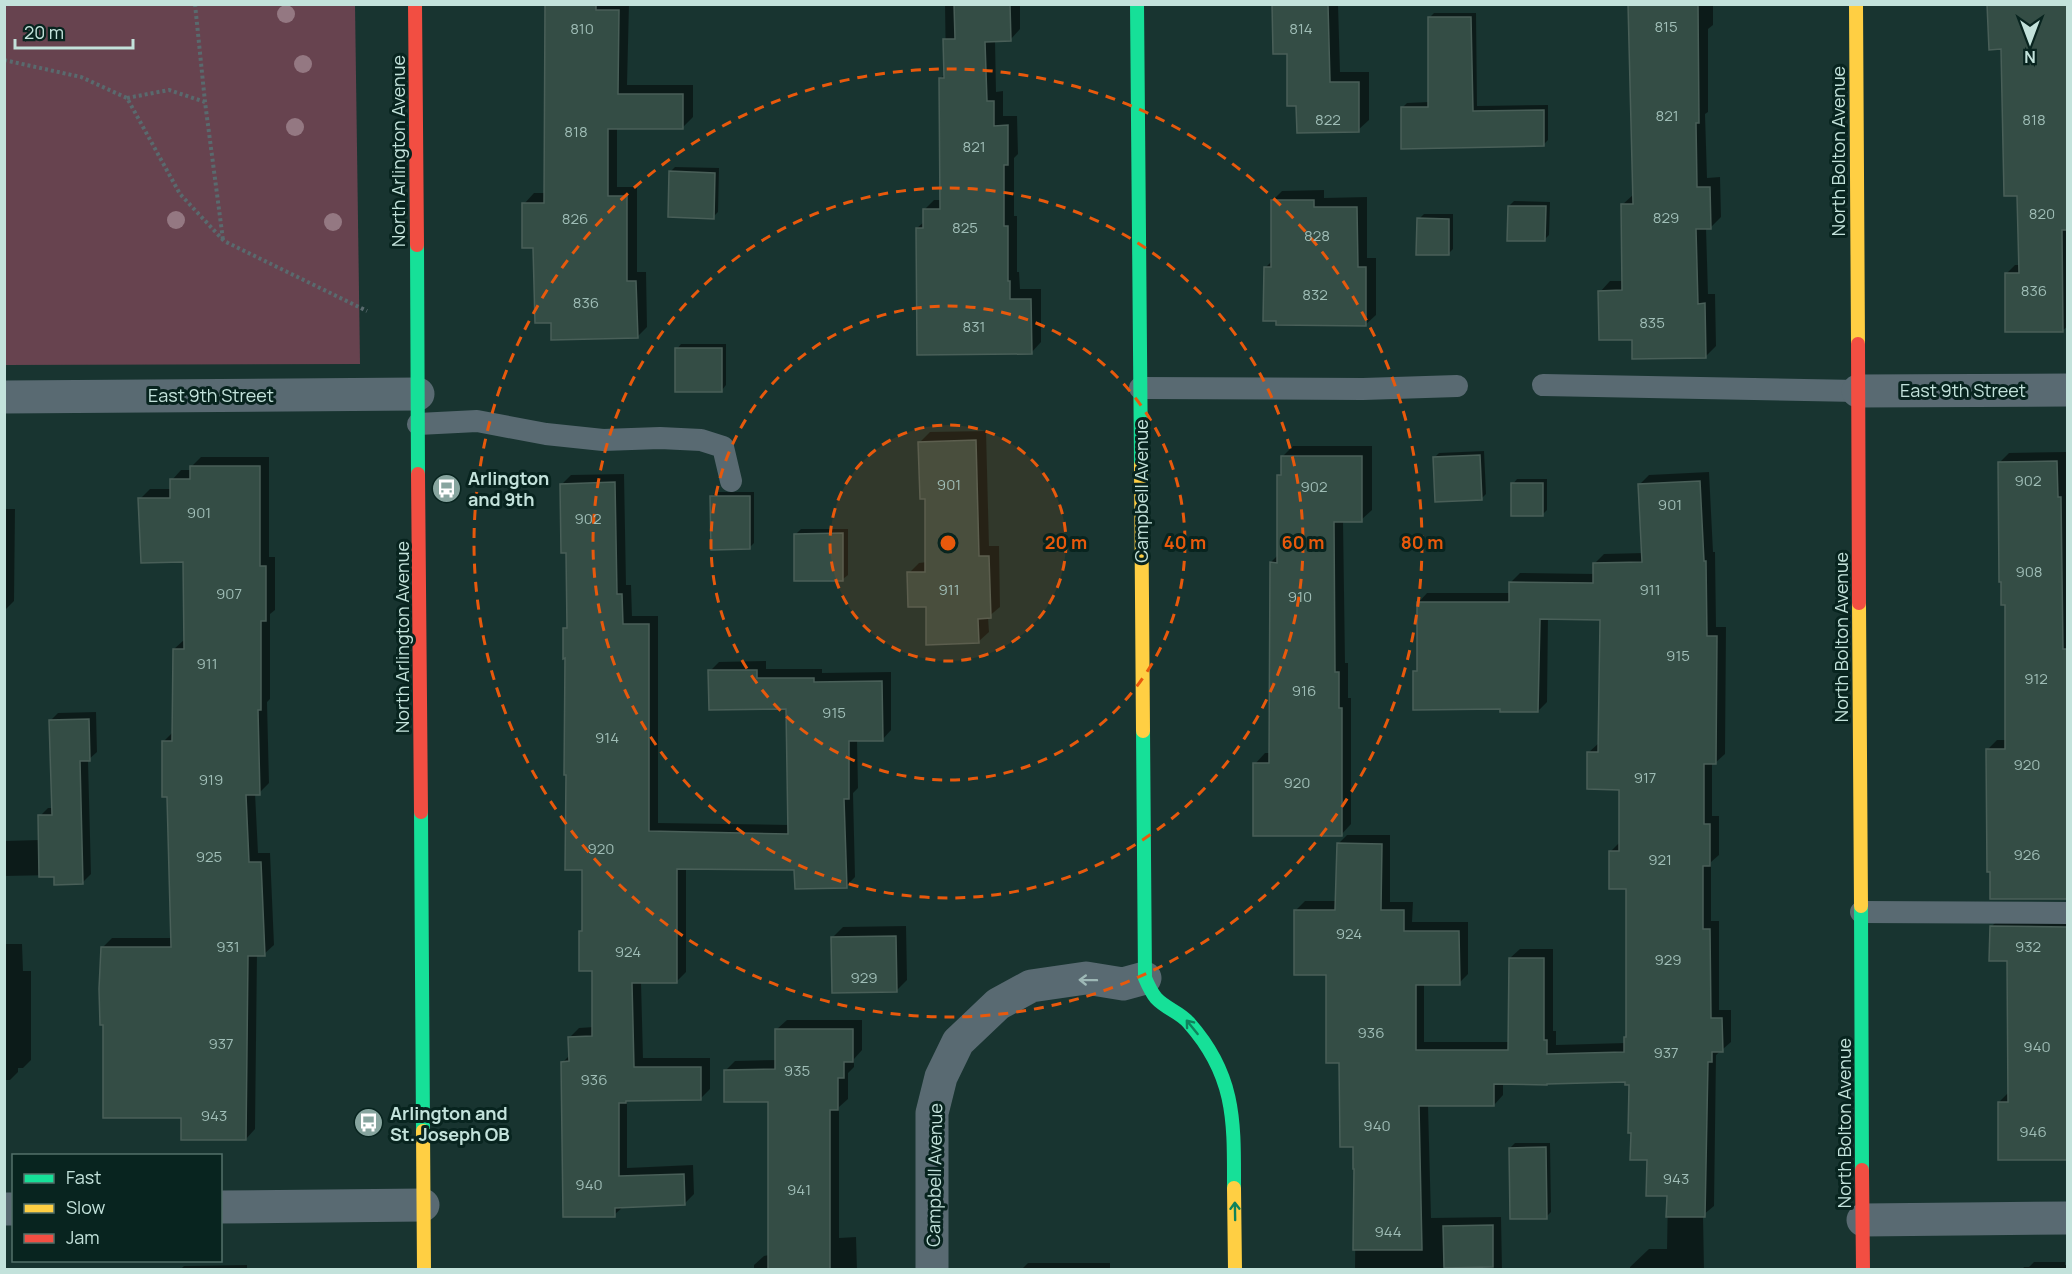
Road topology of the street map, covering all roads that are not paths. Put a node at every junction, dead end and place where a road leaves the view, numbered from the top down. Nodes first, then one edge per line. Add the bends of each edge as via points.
1 (415, 4) edge
2 (1137, 4) edge
3 (1856, 4) edge
4 (1542, 385) dead end
5 (1457, 386) dead end
6 (1140, 388) junction
7 (2067, 390) edge
8 (1858, 391) junction
9 (4, 397) edge
10 (418, 409) junction
11 (731, 481) dead end
12 (1861, 912) junction
13 (2067, 913) edge
14 (1145, 978) junction
15 (423, 1205) junction
16 (222, 1207) edge
17 (2067, 1218) edge
18 (1863, 1220) junction
19 (424, 1269) edge
20 (932, 1269) edge
21 (1235, 1269) edge
22 (1863, 1269) edge

1 - 10 street, North Arlington Avenue
2 - 6 street, Campbell Avenue
3 - 8 street, North Bolton Avenue
4 - 8 lane
5 - 6 lane
6 - 14 street, Campbell Avenue
7 - 8 street, East 9th Street
8 - 12 street, North Bolton Avenue
9 - 10 street, East 9th Street
10 - 11 lane via 546,434 603,440 701,440 723,447
10 - 15 street, North Arlington Avenue
12 - 13 lane
12 - 18 street, North Bolton Avenue
14 -> 20 street, Campbell Avenue via 1123,984 1086,978 1031,986 998,1004 958,1042 941,1077 932,1113
21 -> 14 street via 1234,1127 1224,1077 1208,1044 1185,1017 1156,999
15 - 16 street
15 - 19 street, North Arlington Avenue
17 - 18 street
18 - 22 street, North Bolton Avenue

